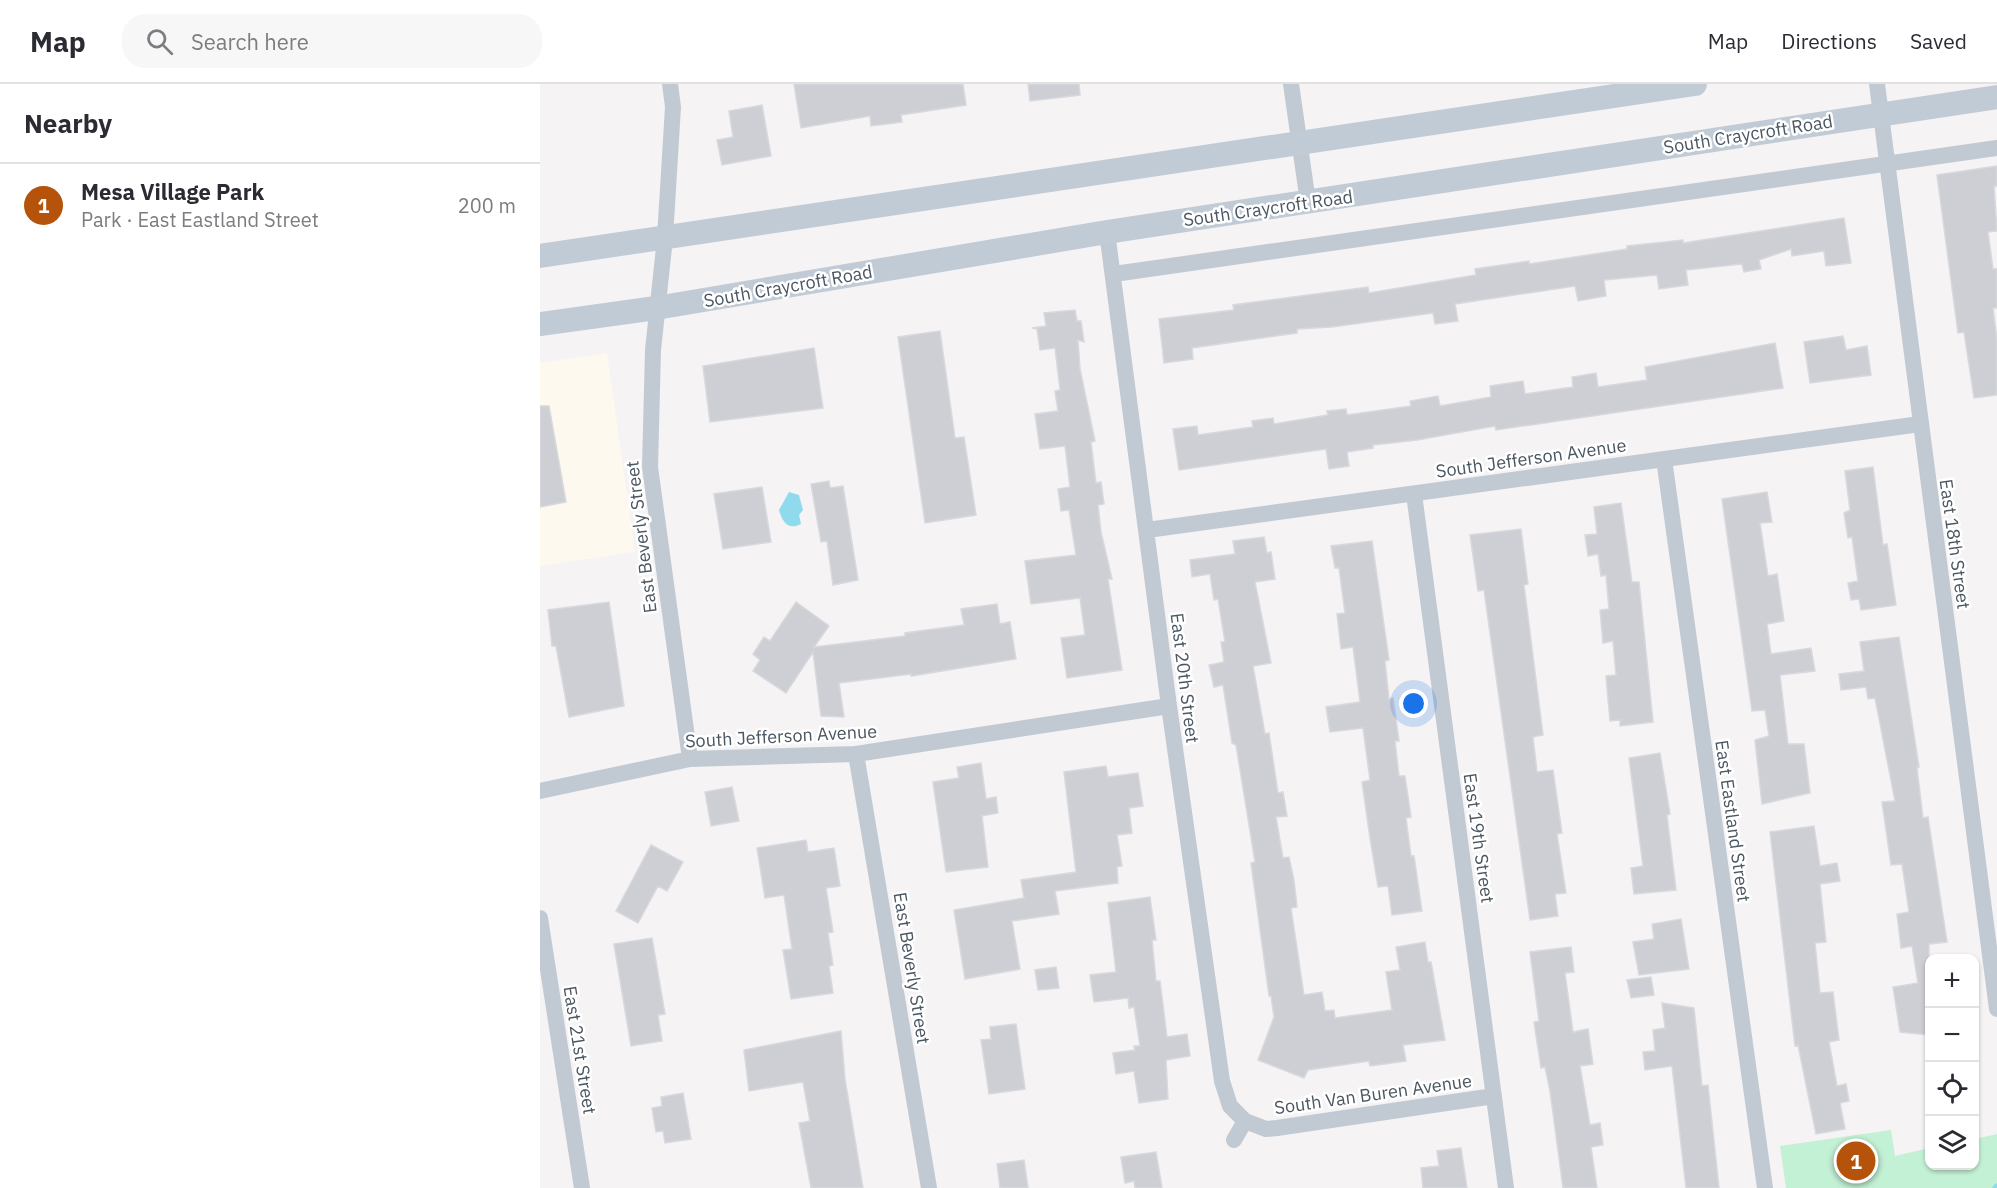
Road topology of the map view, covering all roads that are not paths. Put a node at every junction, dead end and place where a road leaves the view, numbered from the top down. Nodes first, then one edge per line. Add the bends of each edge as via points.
1 (670, 84) edge
2 (1291, 84) edge
3 (1695, 84) edge
4 (1877, 84) edge
5 (1997, 97) edge
6 (1880, 114) junction
7 (1300, 144) junction
8 (1997, 148) edge
9 (1888, 163) junction
10 (1308, 202) junction
11 (1107, 232) junction
12 (665, 238) junction
13 (540, 256) edge
14 (1114, 274) junction
15 (656, 308) junction
16 (540, 324) edge
17 (1920, 424) junction
18 (1664, 459) junction
19 (1414, 494) junction
20 (1147, 530) junction
21 (1169, 706) junction
22 (856, 754) junction
23 (690, 759) junction
24 (540, 791) edge
25 (540, 918) edge
26 (1997, 1009) edge
27 (1494, 1096) junction
28 (1245, 1121) junction
29 (1234, 1140) dead end
30 (582, 1188) edge
31 (929, 1188) edge
32 (1506, 1188) edge
33 (1765, 1188) edge

1 - 12 street, East Beverly Street via 673,107
2 - 7 street
3 - 7 main road
4 - 6 street, East 18th Street
5 - 6 main road, South Craycroft Road
6 - 9 street, East 18th Street
6 - 10 main road, South Craycroft Road
7 - 10 street
7 - 12 main road
8 - 9 street
9 - 14 street
9 - 17 street, East 18th Street
10 - 11 main road, South Craycroft Road
11 - 14 street, East 20th Street
11 - 15 main road, South Craycroft Road
12 - 13 main road
12 - 15 street, East Beverly Street
14 - 20 street, East 20th Street
15 - 16 main road, South Craycroft Road
15 - 23 street, East Beverly Street via 650,467
17 - 18 street, South Jefferson Avenue
17 - 26 street, East 18th Street
18 - 19 street, South Jefferson Avenue
18 - 33 street, East Eastland Street
19 - 20 street, South Jefferson Avenue
19 - 27 street, East 19th Street
20 - 21 street, East 20th Street
21 - 22 street, South Jefferson Avenue
21 - 28 street, East 20th Street via 1222,1081 1230,1106
22 - 23 street, South Jefferson Avenue
22 - 31 street, East Beverly Street
23 - 24 street, South Jefferson Avenue
25 - 30 street, East 21st Street
27 - 28 street, South Van Buren Avenue via 1277,1128 1266,1129
27 - 32 street, East 19th Street
28 - 29 street

